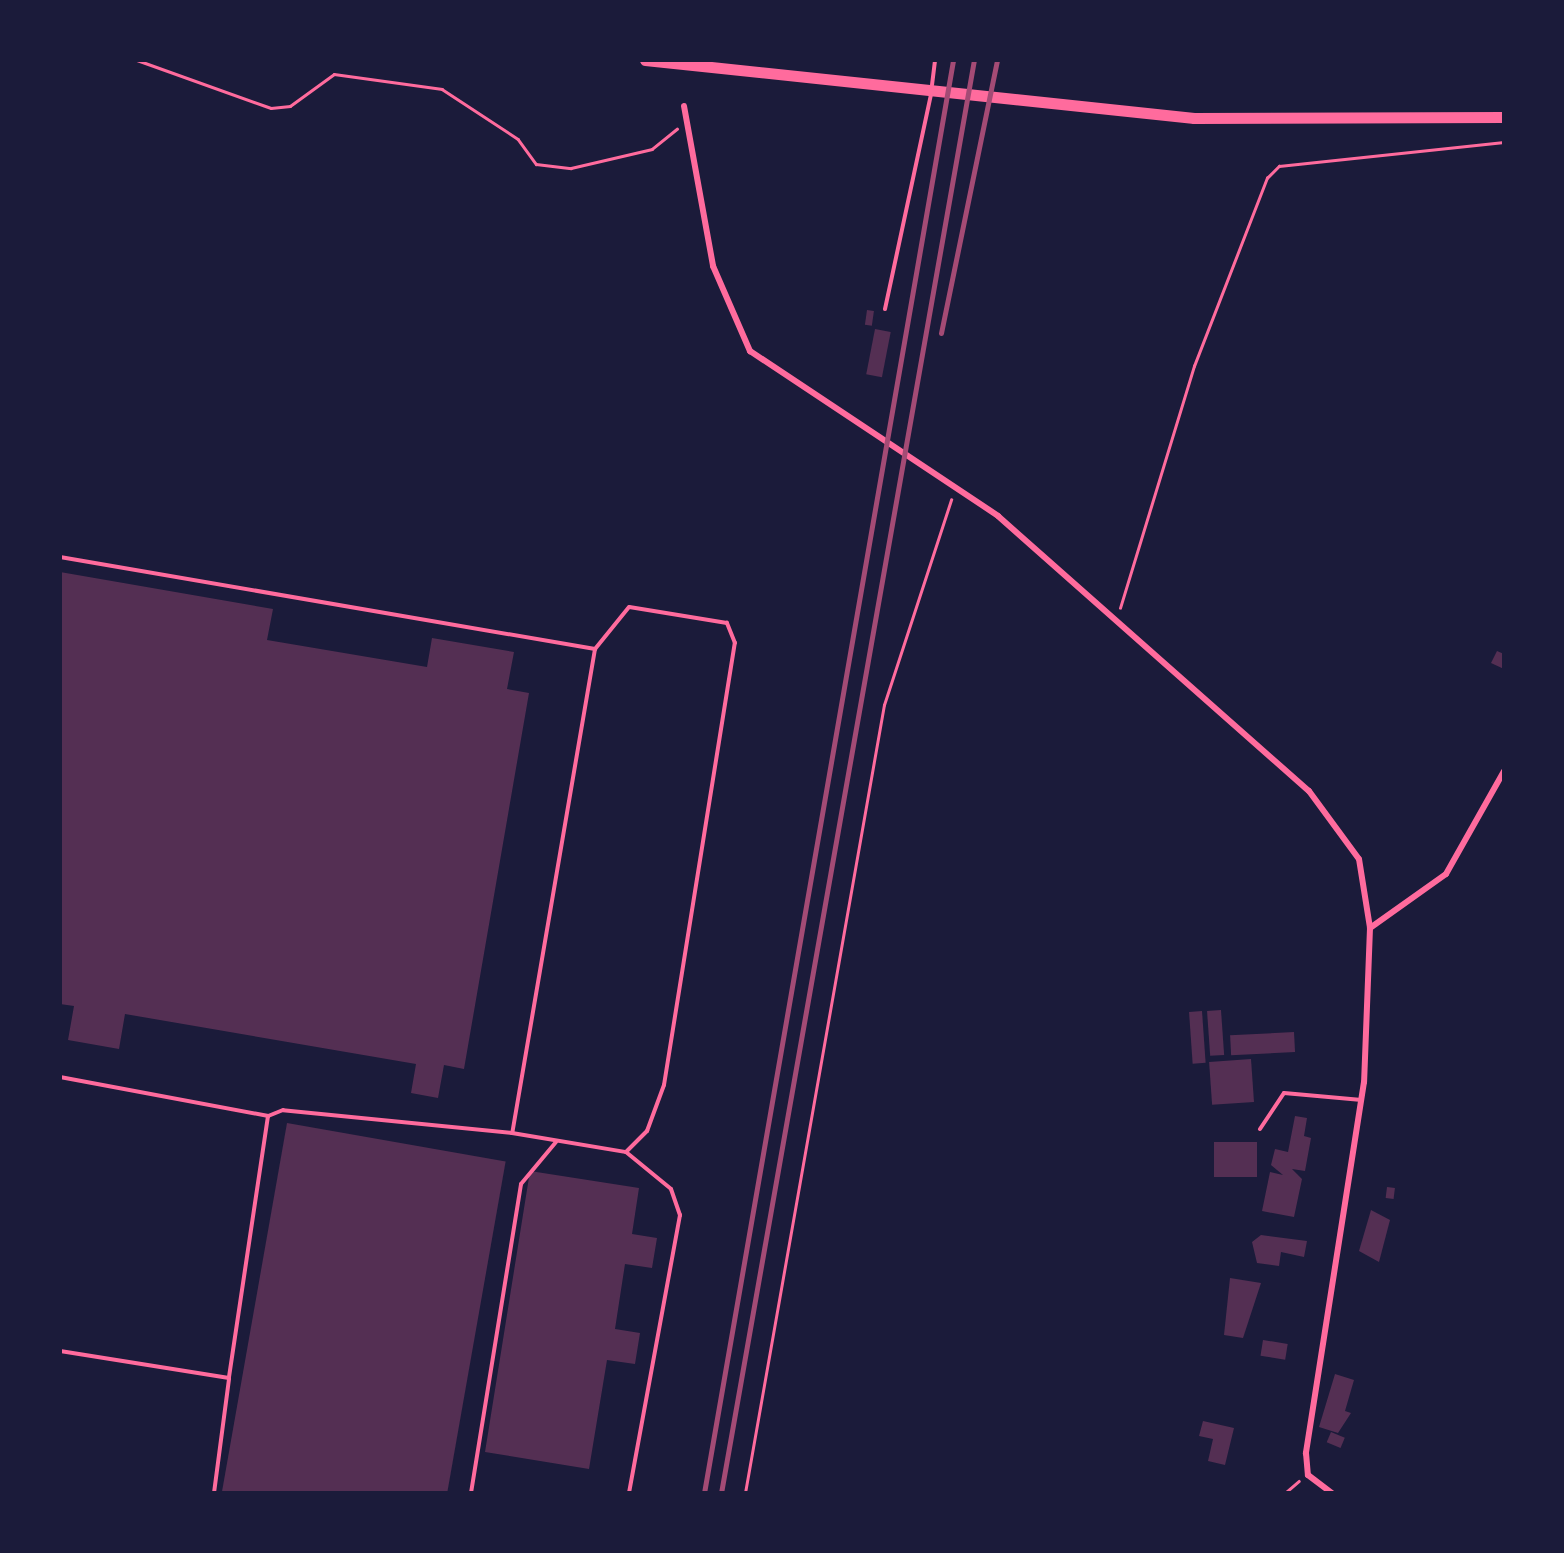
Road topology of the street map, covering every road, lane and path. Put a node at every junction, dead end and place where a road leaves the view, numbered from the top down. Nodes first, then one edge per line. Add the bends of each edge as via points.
1 (137, 60) edge
2 (647, 60) edge
3 (935, 60) edge
4 (684, 106) dead end
5 (1504, 116) edge
6 (686, 120) junction
7 (1504, 142) edge
8 (885, 309) dead end
9 (957, 485) junction
10 (60, 557) edge
11 (1118, 622) junction
12 (596, 649) junction
13 (1504, 771) edge
14 (1370, 928) junction
15 (60, 1077) edge
16 (1362, 1100) junction
17 (268, 1116) junction
18 (1260, 1129) dead end
19 (512, 1133) junction
20 (556, 1142) junction
21 (626, 1152) junction
22 (60, 1352) edge
23 (229, 1378) junction
24 (1308, 1475) junction
25 (214, 1493) edge
26 (471, 1493) edge
27 (629, 1493) edge
28 (745, 1493) edge
29 (1285, 1493) edge
30 (1332, 1493) edge

1 - 6 path via 271,108 290,106 334,74 442,89 518,139 536,164 571,168 652,149
2 - 5 highway via 1078,110 1316,121
3 - 8 lane
4 - 6 street
6 - 9 street via 713,266 750,351
7 - 11 path via 1279,166 1268,178 1194,366
9 - 11 street
9 - 28 path via 884,705
10 - 12 lane
11 - 14 street via 1339,824 1358,859
12 - 19 lane
12 - 21 lane via 629,608 727,623 734,643 664,1085 648,1131
13 - 14 street via 1446,874
14 - 16 street
15 - 17 lane
16 - 18 lane via 1284,1093
16 - 24 street
17 - 19 lane via 283,1110
17 - 23 lane
19 - 20 lane
20 - 21 lane
20 - 26 lane via 521,1184
21 - 27 lane via 671,1189 680,1215
22 - 23 lane
23 - 25 lane
24 - 29 path
24 - 30 street

